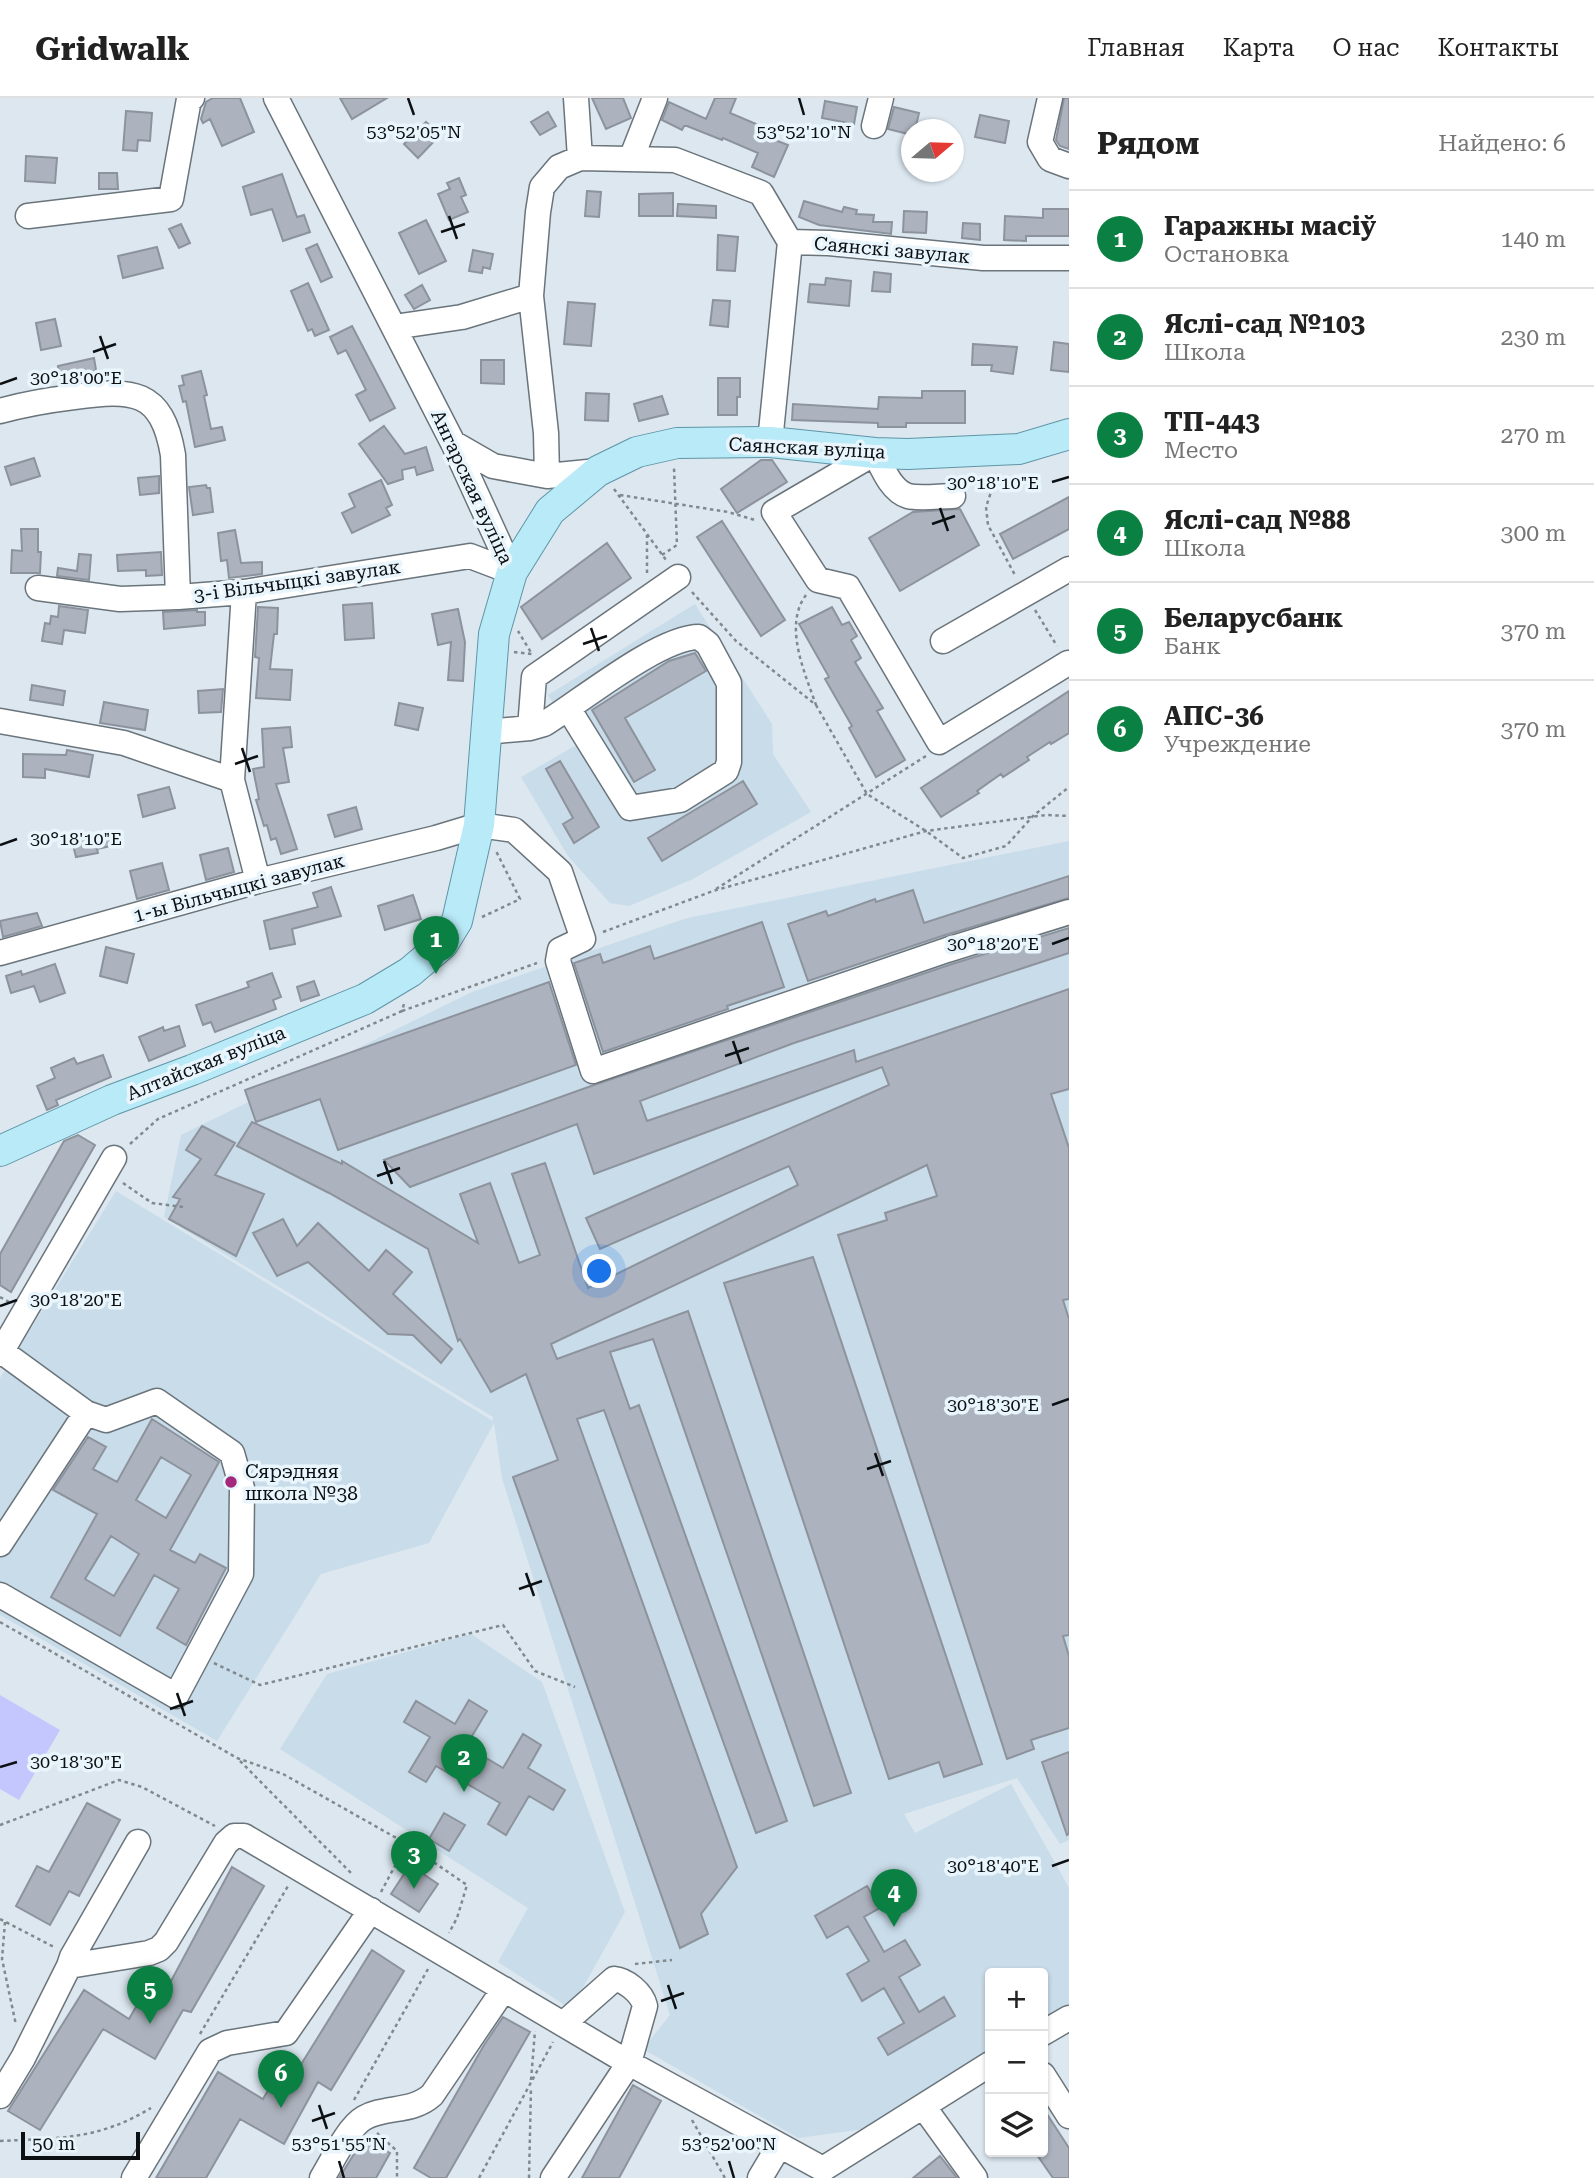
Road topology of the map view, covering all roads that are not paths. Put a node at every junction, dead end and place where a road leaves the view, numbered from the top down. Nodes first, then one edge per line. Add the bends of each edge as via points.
1 (192, 98) edge
2 (276, 98) edge
3 (576, 98) edge
4 (655, 98) edge
5 (881, 98) edge
6 (1050, 98) edge
7 (874, 126) dead end
8 (580, 158) junction
9 (631, 159) junction
10 (1069, 166) edge
11 (28, 216) dead end
12 (790, 242) junction
13 (1069, 258) edge
14 (531, 296) junction
15 (394, 327) junction
16 (0, 411) edge
17 (1069, 434) edge
18 (770, 442) junction
19 (453, 443) junction
20 (875, 453) junction
21 (598, 471) junction
22 (547, 476) junction
23 (953, 496) dead end
24 (1069, 569) edge
25 (512, 572) junction
26 (678, 577) road end
27 (38, 589) dead end
28 (244, 592) junction
29 (178, 597) junction
30 (943, 641) dead end
31 (1068, 663) edge
32 (568, 708) junction
33 (0, 721) edge
34 (530, 728) junction
35 (486, 732) junction
36 (232, 780) junction
37 (478, 825) junction
38 (258, 881) junction
39 (1069, 912) edge
40 (0, 953) edge
41 (410, 972) joint
42 (0, 1151) edge
43 (110, 1165) road end
44 (1, 1353) edge
45 (86, 1413) junction
46 (0, 1544) edge
47 (0, 1595) edge
48 (138, 1842) dead end
49 (371, 1910) junction
50 (71, 1962) junction
51 (504, 1989) junction
52 (1069, 2018) edge
53 (563, 2024) junction
54 (1046, 2031) edge
55 (629, 2063) junction
56 (985, 2067) edge
57 (1048, 2083) edge
58 (0, 2096) edge
59 (923, 2106) junction
60 (1069, 2116) edge
61 (779, 2146) junction
62 (822, 2174) edge
63 (134, 2178) edge
64 (322, 2178) edge
65 (553, 2178) edge
66 (760, 2178) edge
67 (975, 2178) edge

1 - 11 street via 171,199
2 - 15 street, Ангарская вуліца
3 - 8 street
4 - 9 street
5 - 7 street
6 - 10 street via 1040,142 1050,159
8 - 9 street, Саянскі завулак
8 - 14 street via 559,167 542,187
9 - 12 street, Саянскі завулак via 675,160 761,193
12 - 13 street, Саянскі завулак via 983,258
12 - 18 street
14 - 15 street via 462,317
14 - 22 street
15 - 19 street, Ангарская вуліца
16 - 29 street via 120,393 140,397 155,409 170,437 175,475
17 - 20 main road, Саянская вуліца via 1019,449
18 - 20 main road, Саянская вуліца
18 - 21 main road, Саянская вуліца via 673,444 637,452
19 - 22 street via 493,466
19 - 25 street, Ангарская вуліца
20 - 23 street via 885,474 908,496
20 - 31 street via 774,512 818,580 848,587 939,742
21 - 22 street
21 - 25 main road, Саянская вуліца via 550,511
24 - 30 street
25 - 28 street, 3-і Вільчыцкі завулак via 470,556
25 - 35 main road, Ангарская вуліца via 494,634
26 - 34 street via 534,677
27 - 29 street, 3-і Вільчыцкі завулак via 120,600
28 - 29 street, 3-і Вільчыцкі завулак
28 - 36 street
32 - 32 street via 673,642 699,637 708,644 729,683 726,771 680,800 630,808
32 - 34 street
33 - 36 street via 124,743
34 - 35 street
35 - 37 main road, Ангарская вуліца
36 - 38 street
37 - 38 street, 1-ы Вільчыцкі завулак
37 - 39 street via 514,830 560,872 583,940 565,946 558,956 593,1071
37 - 41 main road, Ангарская вуліца via 457,921 443,944
38 - 40 street, 1-ы Вільчыцкі завулак
41 - 42 main road, Алтайская вуліца via 365,999 112,1100
43 - 44 street
44 - 45 street
45 - 46 street
45 - 47 street via 106,1420 157,1401 233,1453 242,1488 241,1574 176,1696
48 - 50 street
49 - 50 street via 244,1836 234,1836 159,1950
49 - 51 street
49 - 63 street via 286,2033 227,2043 209,2051
50 - 58 street
51 - 53 street
51 - 64 street via 432,2095 416,2106 362,2119
52 - 54 street
53 - 55 street
53 - 55 street via 609,1981 620,1979 641,1995 645,2006
55 - 61 street
55 - 65 street
56 - 59 street
57 - 60 street
59 - 62 street
59 - 67 street
61 - 62 street
61 - 66 street

